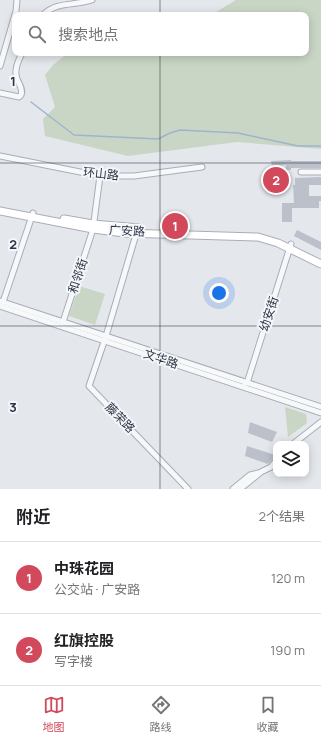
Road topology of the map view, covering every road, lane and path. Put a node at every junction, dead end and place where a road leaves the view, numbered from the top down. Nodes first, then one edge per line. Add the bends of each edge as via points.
1 (17, 0) edge
2 (92, 0) edge
3 (15, 12) edge
4 (47, 12) edge
5 (12, 24) edge
6 (21, 56) edge
7 (0, 66) edge
8 (0, 93) edge
9 (0, 156) edge
10 (202, 167) dead end
11 (301, 172) dead end
12 (321, 172) edge
13 (100, 176) junction
14 (0, 207) edge
15 (0, 211) edge
16 (32, 215) junction
17 (93, 227) junction
18 (138, 230) junction
19 (290, 246) junction
20 (321, 259) edge
21 (321, 264) edge
22 (1, 303) edge
23 (63, 322) junction
24 (105, 338) junction
25 (247, 383) junction
26 (240, 385) junction
27 (321, 407) edge
28 (321, 413) edge
29 (321, 422) edge
30 (297, 441) edge
31 (273, 465) edge
32 (261, 472) junction
33 (188, 489) edge
34 (233, 489) edge
35 (240, 489) edge

1 - 3 street
2 - 4 street via 62,4
5 - 7 street
6 - 8 street via 16,75 22,89 21,95 19,97
9 - 13 street, 环山路
10 - 13 street, 环山路 via 134,176
11 - 12 street
13 - 17 street, 和邻街
14 - 16 street, 广安路
15 - 16 street, 广安路
16 - 17 street, 广安路
16 - 22 street
17 - 18 street, 广安路
17 - 23 street, 和邻街
18 - 19 street, 广安路 via 258,237
18 - 24 street
19 - 20 street, 广安路
19 - 21 street, 广安路
19 - 25 street, 幼安街
22 - 23 street, 文华路
22 - 24 street, 文华路
23 - 24 street, 文华路
24 - 25 street, 文华路
24 - 26 street, 文华路
24 - 33 street, 藤荣路 via 89,386
25 - 26 street
25 - 27 street, 文华路
26 - 28 street, 文华路
29 - 30 street
31 - 32 street
32 - 34 street via 250,475
32 - 35 street

